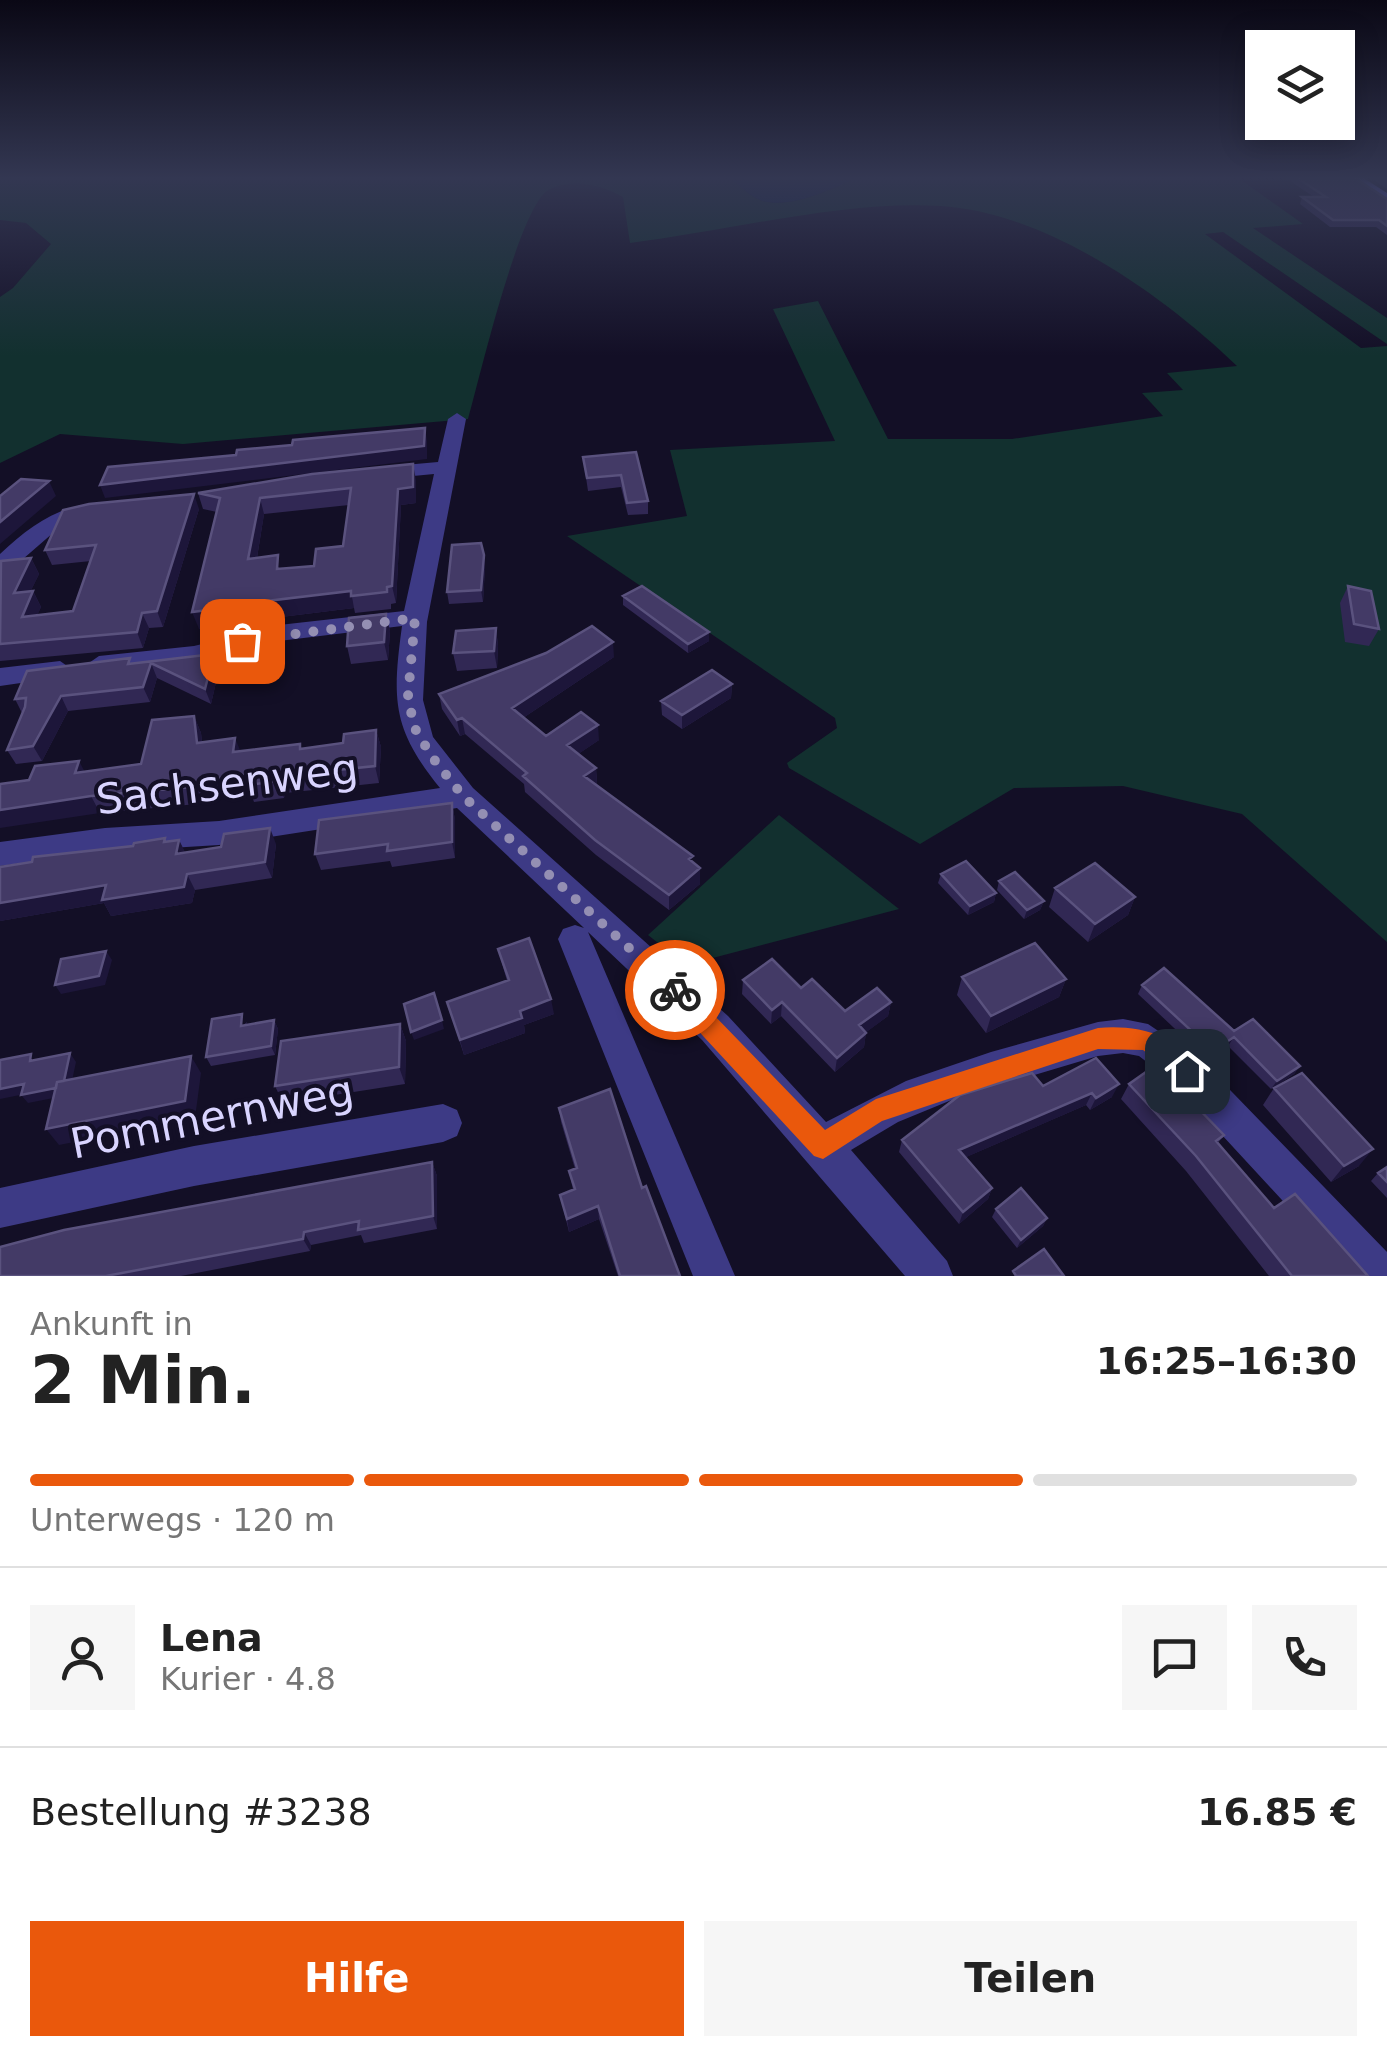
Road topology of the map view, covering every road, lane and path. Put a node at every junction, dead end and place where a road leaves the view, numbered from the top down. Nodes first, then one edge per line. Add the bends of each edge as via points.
1 (457, 419) dead end
2 (448, 467) junction
3 (354, 476) edge
4 (108, 507) edge
5 (0, 568) edge
6 (415, 618) junction
7 (0, 677) edge
8 (463, 796) junction
9 (0, 854) edge
10 (575, 939) dead end
11 (443, 1123) dead end
12 (823, 1147) junction
13 (0, 1208) edge
14 (714, 1276) edge
15 (932, 1276) edge
16 (1381, 1276) edge

1 - 2 street
2 - 3 street
2 - 6 street
4 - 5 street via 70,511
6 - 7 street
6 - 8 street via 408,696 414,727
8 - 9 street, Sachsenweg via 219,833
8 - 12 street via 715,1028
10 - 14 street
11 - 13 street, Pommernweg
12 - 15 street
12 - 16 street via 876,1111 911,1098 1098,1038 1148,1040 1232,1116

